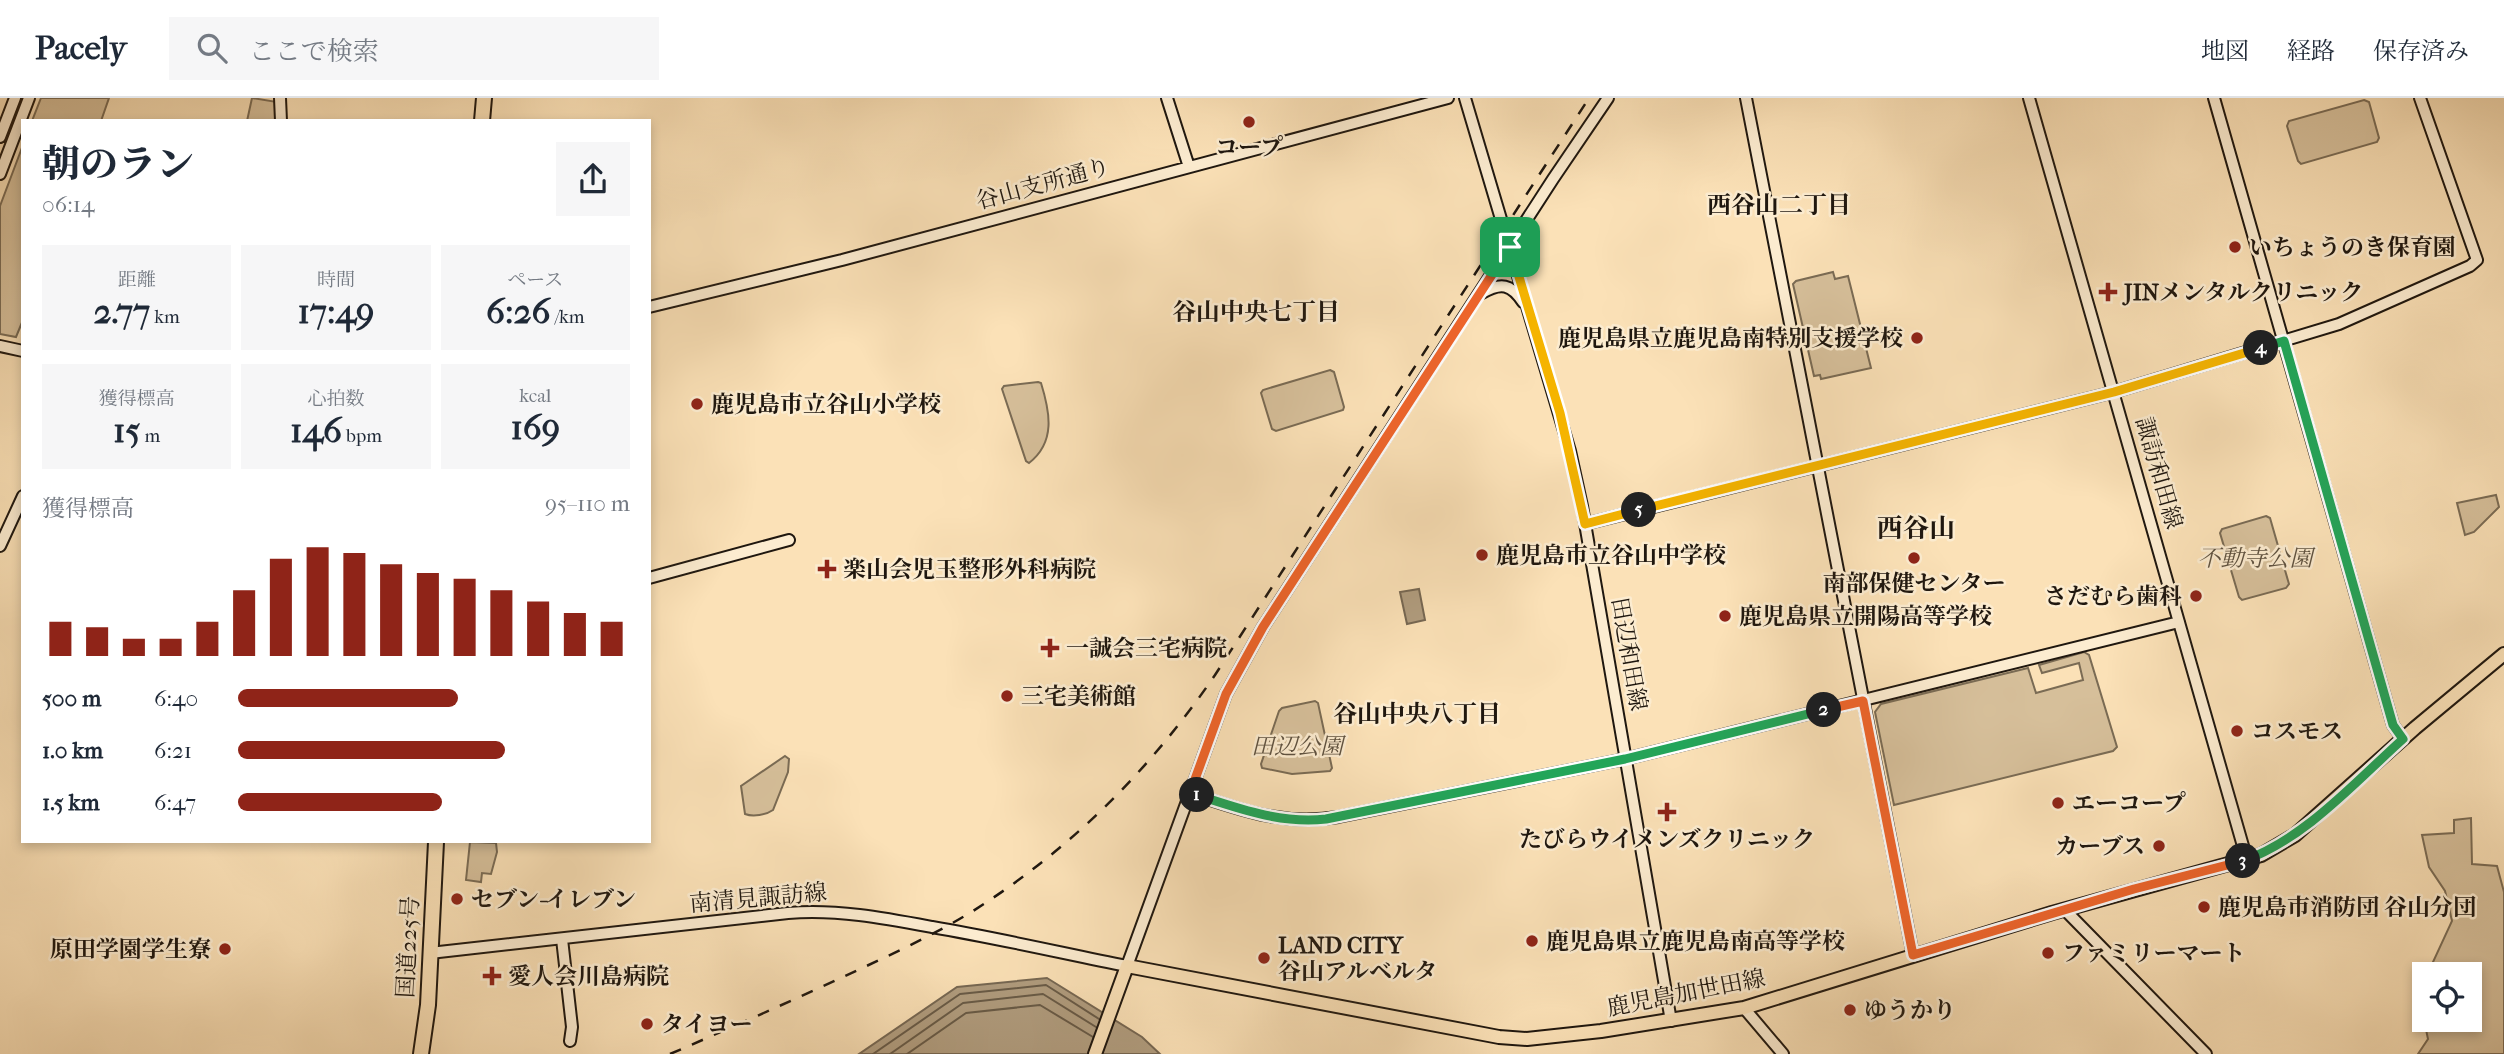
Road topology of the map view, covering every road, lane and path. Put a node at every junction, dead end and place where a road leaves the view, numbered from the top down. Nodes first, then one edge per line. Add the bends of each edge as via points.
1 (15, 98) edge
2 (29, 98) edge
3 (280, 98) edge
4 (484, 98) edge
5 (1167, 98) edge
6 (1448, 98) edge
7 (1465, 98) edge
8 (1608, 98) edge
9 (1746, 98) edge
10 (2029, 98) edge
11 (2214, 98) edge
12 (2420, 98) edge
13 (281, 119) edge
14 (482, 119) edge
15 (0, 137) edge
16 (1189, 167) junction
17 (0, 174) edge
18 (1510, 247) junction
19 (1479, 294) junction
20 (651, 307) edge
21 (1529, 312) junction
22 (2284, 341) junction
23 (0, 346) edge
24 (21, 351) edge
25 (2114, 392) junction
26 (1818, 466) junction
27 (21, 500) edge
28 (1585, 524) junction
29 (789, 540) dead end
30 (0, 546) edge
31 (651, 577) edge
32 (2179, 622) junction
33 (2504, 654) edge
34 (1863, 701) junction
35 (2403, 739) junction
36 (1625, 759) junction
37 (1190, 793) junction
38 (436, 843) edge
39 (2247, 860) junction
40 (2064, 909) junction
41 (562, 939) junction
42 (430, 953) junction
43 (1913, 955) junction
44 (1127, 966) junction
45 (1744, 1007) junction
46 (1671, 1021) junction
47 (570, 1041) dead end
48 (421, 1054) edge
49 (1095, 1054) edge
50 (1783, 1054) edge
51 (2206, 1054) edge

1 - 15 street
2 - 17 street
3 - 13 street
4 - 14 highway
5 - 16 street
6 - 16 street, 谷山支所通り
7 - 18 street, 田辺和田線
8 - 18 street
9 - 26 street
10 - 25 street, 諏訪和田線
11 - 22 street
12 - 22 street via 2477,260 2339,324
16 - 20 street, 谷山支所通り
18 - 19 street
18 - 21 street, 田辺和田線
19 - 21 street via 1497,286 1508,287
19 - 37 street via 1263,627 1226,694
21 - 28 street, 田辺和田線 via 1560,413
22 - 25 street
22 - 35 street via 2393,725
23 - 24 street
25 - 26 street
25 - 32 street, 諏訪和田線
26 - 28 street
26 - 34 street
27 - 30 street
28 - 36 street, 田辺和田線
29 - 31 street
32 - 34 street
32 - 39 street, 諏訪和田線
33 - 35 main road, 鹿児島加世田線
34 - 36 street
34 - 43 street
35 - 39 main road, 鹿児島加世田線 via 2295,835
36 - 37 street via 1317,820 1267,816
36 - 46 street, 田辺和田線
37 - 44 street
38 - 42 highway, 国道225号
39 - 40 main road, 鹿児島加世田線
40 - 43 main road, 鹿児島加世田線
40 - 51 street
41 - 42 street, 南清見諏訪線
41 - 44 street, 南清見諏訪線 via 824,911 980,935
41 - 47 street via 572,1021
42 - 48 highway, 国道225号
43 - 45 main road, 鹿児島加世田線
44 - 46 main road, 鹿児島加世田線 via 1499,1037 1527,1039
44 - 49 main road
45 - 46 main road, 鹿児島加世田線
45 - 50 street

